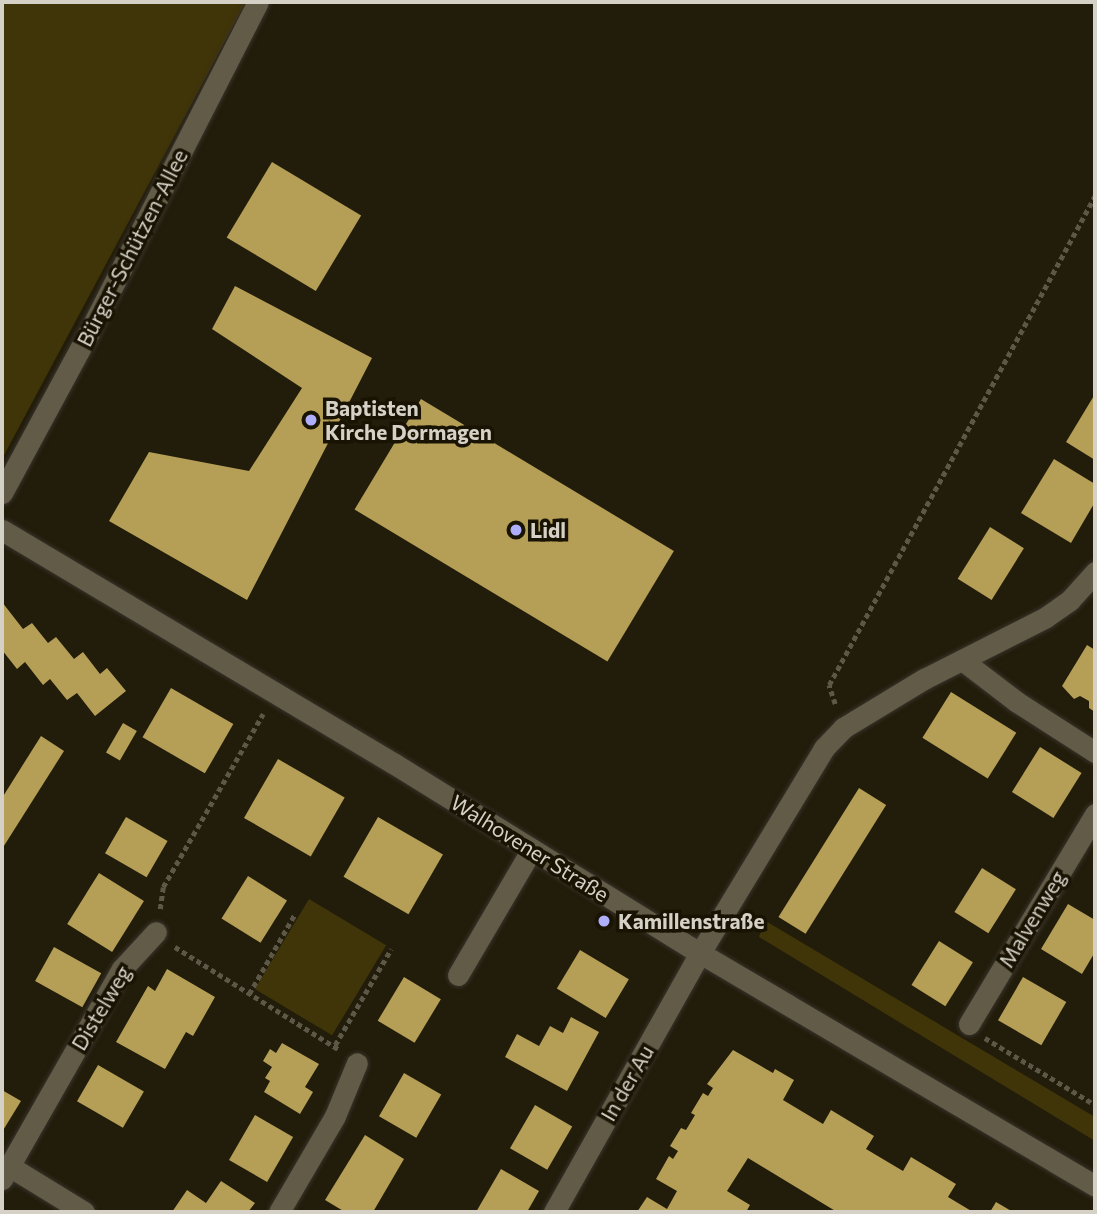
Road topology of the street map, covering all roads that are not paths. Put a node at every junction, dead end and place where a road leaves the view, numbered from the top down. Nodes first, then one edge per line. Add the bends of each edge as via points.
1 (258, 2) edge
2 (2, 493) edge
3 (2, 530) edge
4 (1095, 572) edge
5 (962, 660) junction
6 (1095, 752) edge
7 (1095, 814) edge
8 (532, 849) junction
9 (156, 932) road end
10 (700, 953) junction
11 (458, 975) dead end
12 (969, 1024) road end
13 (357, 1063) road end
14 (5, 1172) edge
15 (1095, 1186) edge
16 (85, 1212) edge
17 (279, 1212) edge
18 (554, 1212) edge

1 - 2 street, Bürger-Schützen-Allee
3 - 8 street, Walhovener Straße
4 - 5 street via 1070,600 1046,617
5 - 6 street
5 - 10 street via 844,728 824,748
7 - 12 street, Malvenweg
8 - 10 street, Walhovener Straße
8 - 11 street
9 - 14 street, Distelweg via 121,969
10 - 15 street, Walhovener Straße
10 - 18 street, In der Au
13 - 17 street via 335,1116
14 - 16 street

